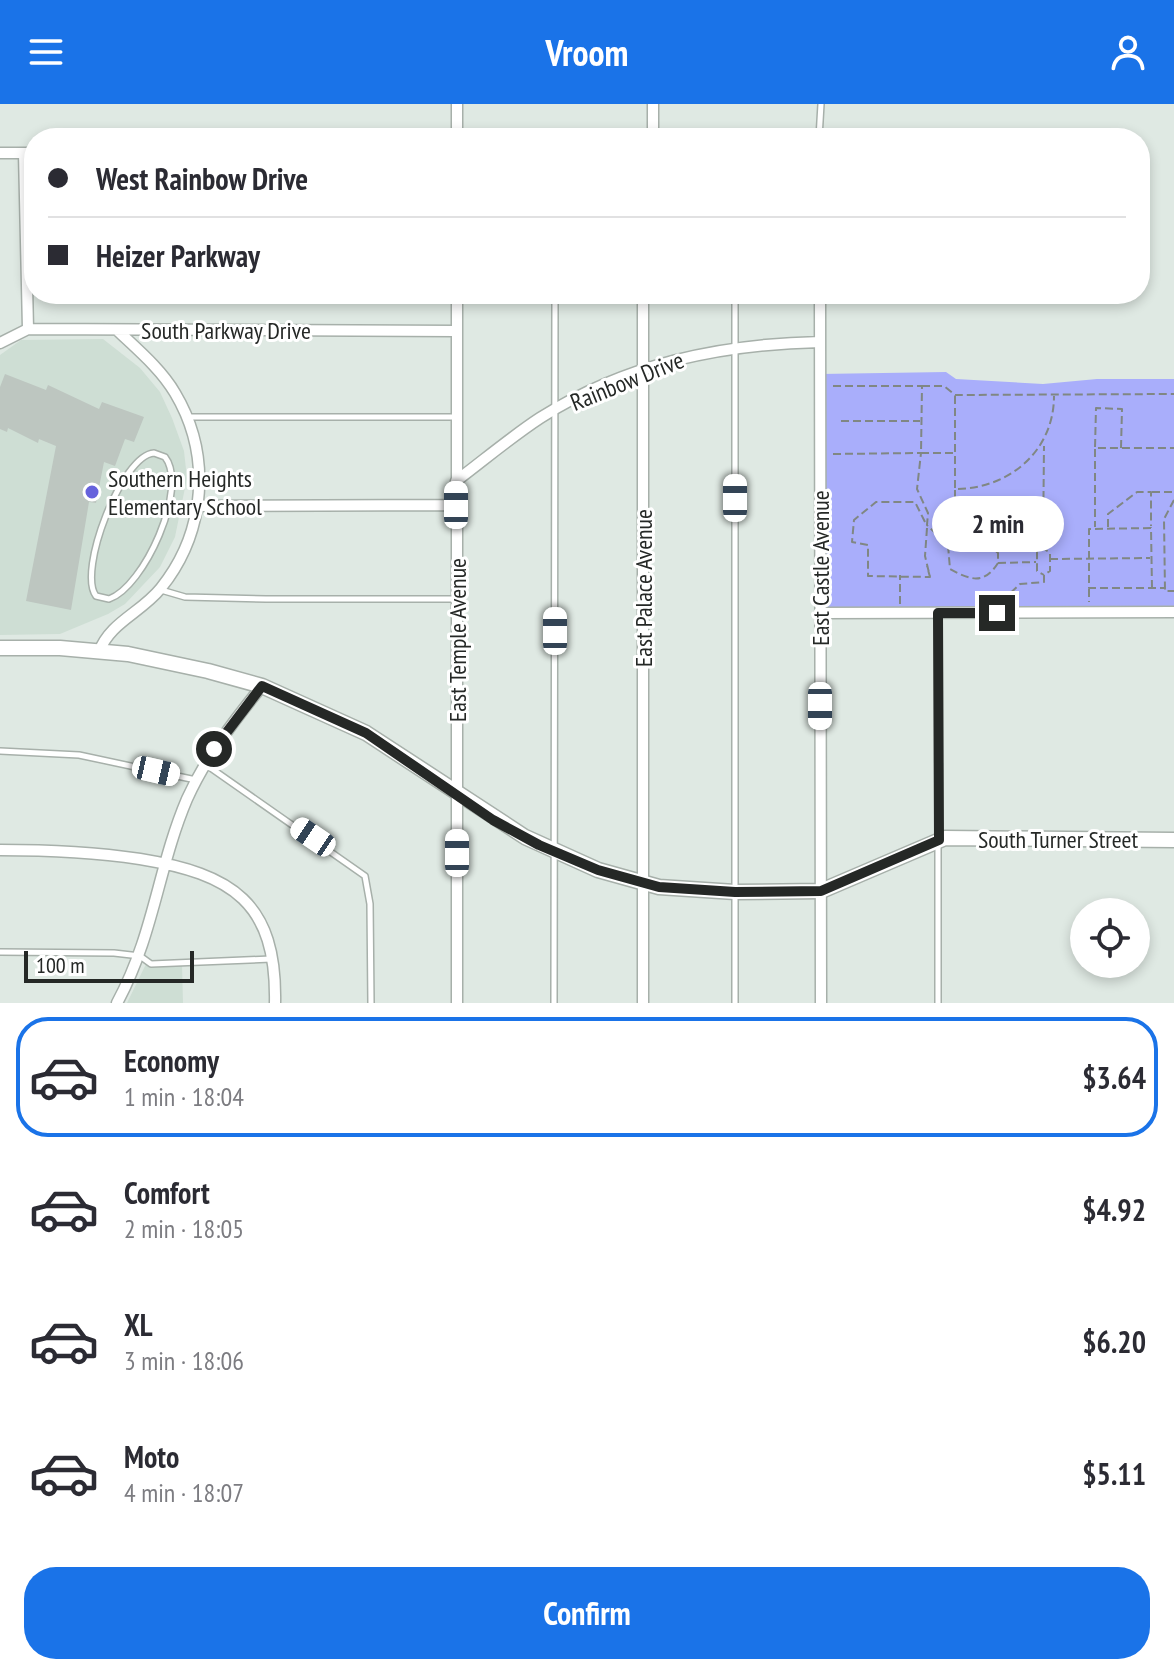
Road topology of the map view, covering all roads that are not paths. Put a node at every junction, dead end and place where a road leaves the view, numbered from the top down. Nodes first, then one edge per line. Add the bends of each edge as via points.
1 (457, 104) edge
2 (653, 104) edge
3 (821, 104) edge
4 (457, 128) edge
5 (653, 128) edge
6 (820, 128) edge
7 (0, 153) edge
8 (24, 153) edge
9 (29, 304) edge
10 (457, 304) edge
11 (555, 304) edge
12 (643, 304) edge
13 (735, 304) edge
14 (820, 304) edge
15 (28, 329) junction
16 (117, 330) junction
17 (456, 331) junction
18 (820, 342) junction
19 (0, 343) edge
20 (735, 347) junction
21 (643, 369) junction
22 (556, 409) junction
23 (187, 417) junction
24 (457, 417) junction
25 (456, 481) junction
26 (456, 505) junction
27 (168, 508) junction
28 (198, 510) junction
29 (160, 590) junction
30 (457, 599) junction
31 (1174, 612) edge
32 (820, 613) junction
33 (938, 613) junction
34 (0, 648) edge
35 (99, 652) junction
36 (262, 686) junction
37 (0, 751) edge
38 (205, 764) junction
39 (197, 780) junction
40 (457, 794) junction
41 (939, 840) junction
42 (1174, 840) edge
43 (0, 850) edge
44 (554, 852) junction
45 (167, 864) junction
46 (643, 882) junction
47 (821, 891) junction
48 (735, 892) junction
49 (0, 952) edge
50 (140, 956) junction
51 (274, 960) junction
52 (117, 1003) edge
53 (275, 1003) edge
54 (371, 1003) edge
55 (457, 1003) edge
56 (554, 1003) edge
57 (643, 1003) edge
58 (735, 1003) edge
59 (821, 1003) edge
60 (938, 1003) edge

1 - 4 street
2 - 5 street
3 - 6 lane
7 - 8 street
9 - 15 street
10 - 17 street, East Temple Avenue
11 - 22 lane
12 - 21 street, East Palace Avenue
13 - 20 lane
14 - 18 street, East Castle Avenue
15 - 16 street, South Parkway Drive
15 - 19 street, South Parkway Drive
16 - 17 street, South Parkway Drive
16 - 23 street via 174,391
17 - 24 street, East Temple Avenue
18 - 20 street, Rainbow Drive
18 - 32 street, East Castle Avenue
20 - 21 street, Rainbow Drive
20 - 48 lane
21 - 22 street, Rainbow Drive
21 - 46 street, East Palace Avenue
22 - 25 street, Rainbow Drive
22 - 44 lane
23 - 24 lane
23 - 28 street via 197,456
24 - 25 street, East Temple Avenue
25 - 26 street, East Temple Avenue
26 - 28 street
26 - 30 street, East Temple Avenue
27 - 27 lane via 170,465 165,457 147,454 121,485 105,519 89,581 96,596 109,599 127,588 148,556
27 - 28 lane
28 - 29 street via 184,552
29 - 30 lane via 185,597
29 - 35 street via 105,634
30 - 40 street, East Temple Avenue
31 - 33 street
32 - 33 street
32 - 47 street, East Castle Avenue
33 - 41 lane
34 - 35 main road, South Turner Street
35 - 36 main road, South Turner Street via 168,661
36 - 38 street
36 - 40 main road, South Turner Street via 366,733
37 - 39 lane via 79,755
38 - 39 street
38 - 54 lane via 365,876
39 - 45 street
40 - 44 main road, South Turner Street
40 - 55 street, East Temple Avenue
41 - 42 main road, South Turner Street
41 - 47 main road, South Turner Street
41 - 60 lane
43 - 45 street via 91,852
44 - 46 main road, South Turner Street
44 - 56 lane
45 - 50 street
45 - 51 street via 201,872 232,889 257,916
46 - 48 main road, South Turner Street
46 - 57 street, East Palace Avenue
47 - 48 main road, South Turner Street
47 - 59 street, East Castle Avenue
48 - 58 lane
49 - 50 lane
50 - 51 lane via 146,964 175,965
50 - 52 street
51 - 53 street

